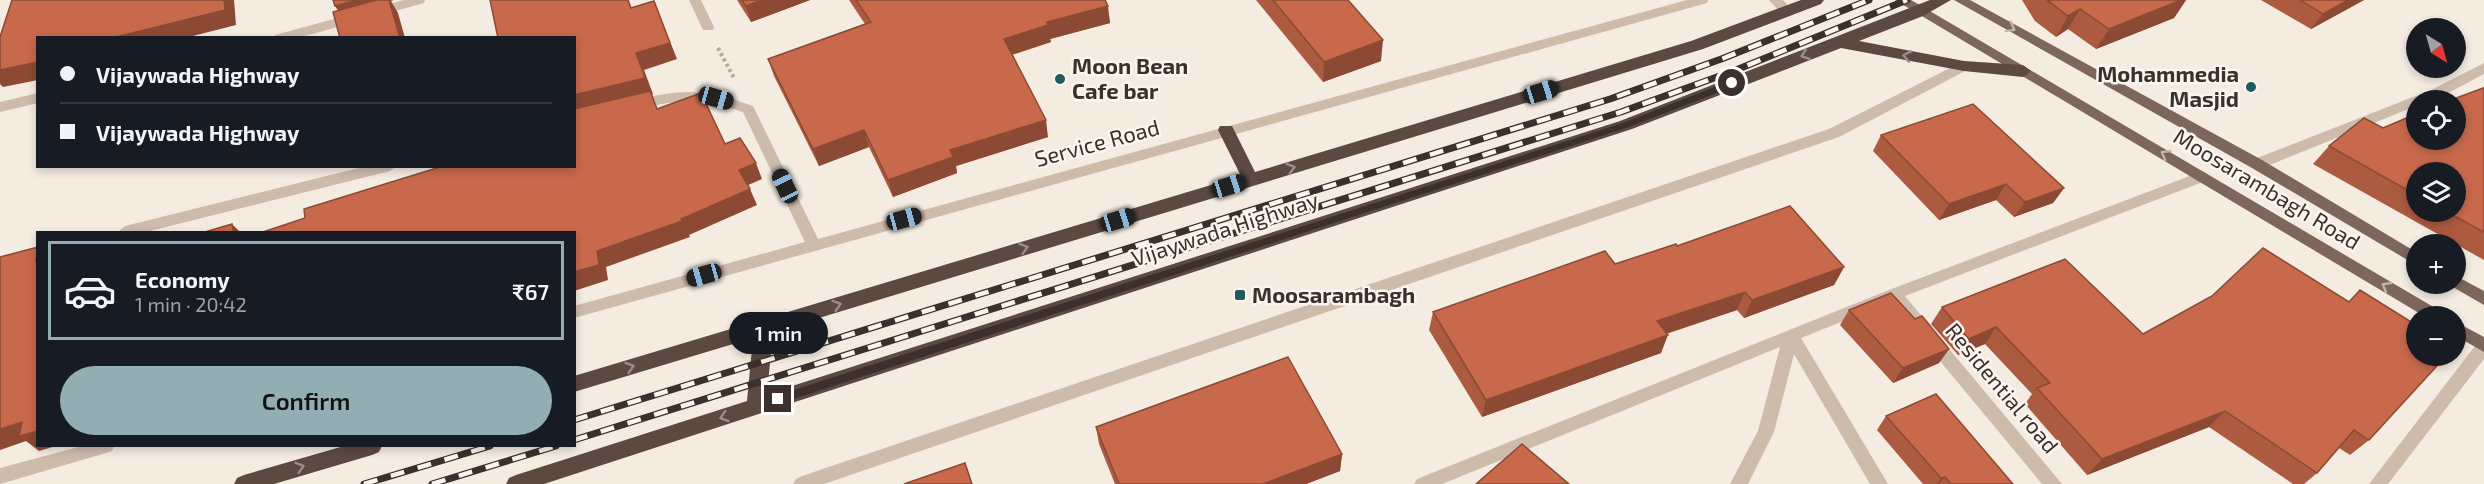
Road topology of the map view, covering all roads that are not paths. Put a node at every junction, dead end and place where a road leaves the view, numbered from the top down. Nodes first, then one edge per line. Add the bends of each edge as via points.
1 (419, 0) edge
2 (694, 0) edge
3 (1702, 0) edge
4 (1816, 0) edge
5 (1901, 0) edge
6 (1942, 0) edge
7 (1960, 0) edge
8 (1781, 6) edge
9 (1918, 12) junction
10 (708, 27) road end
11 (287, 36) edge
12 (1837, 42) junction
13 (1964, 66) junction
14 (2484, 68) edge
15 (2023, 71) junction
16 (36, 98) edge
17 (0, 107) edge
18 (621, 109) edge
19 (1226, 130) junction
20 (2257, 164) junction
21 (382, 168) edge
22 (2203, 176) junction
23 (1251, 180) junction
24 (129, 231) edge
25 (813, 244) junction
26 (2406, 252) edge
27 (2466, 288) edge
28 (1894, 294) junction
29 (2484, 299) edge
30 (2419, 306) edge
31 (576, 311) edge
32 (764, 327) junction
33 (2466, 334) edge
34 (1791, 335) junction
35 (2484, 346) edge
36 (576, 383) edge
37 (756, 406) junction
38 (102, 447) edge
39 (369, 447) edge
40 (0, 476) edge
41 (244, 484) edge
42 (516, 484) edge
43 (802, 484) edge
44 (1423, 484) edge
45 (1739, 484) edge
46 (1879, 484) edge
47 (2053, 484) edge
48 (2378, 484) edge

1 - 11 street
2 - 10 street
3 - 19 street, Service Road
4 - 8 highway, Vijaywada Highway
5 - 9 main road, Moosarambagh Road
6 - 9 highway, Vijaywada Highway
7 -> 20 main road, Moosarambagh Road
23 -> 8 highway, Vijaywada Highway via 1697,45
9 - 12 highway, Vijaywada Highway
9 - 15 main road, Moosarambagh Road
13 -> 12 highway
12 -> 37 highway, Vijaywada Highway via 1626,125
13 - 15 highway
13 - 43 street via 1834,133
14 - 20 street via 2436,93
22 -> 15 main road, Moosarambagh Road
16 - 17 street
18 - 25 street via 688,93 748,109
19 - 23 highway
19 - 25 street, Service Road
20 - 26 main road, Moosarambagh Road
21 - 24 street
22 - 28 street
30 -> 22 main road, Moosarambagh Road
32 -> 23 highway, Vijaywada Highway
25 - 31 street, Service Road
27 - 29 main road
28 - 34 street
28 - 47 street, Residential road
36 -> 32 highway, Vijaywada Highway
32 - 37 highway
33 - 35 main road
34 - 44 street
34 - 45 street via 1766,432
34 - 46 street
35 - 48 street
37 -> 42 highway, Vijaywada Highway
38 - 40 street
41 -> 39 highway

